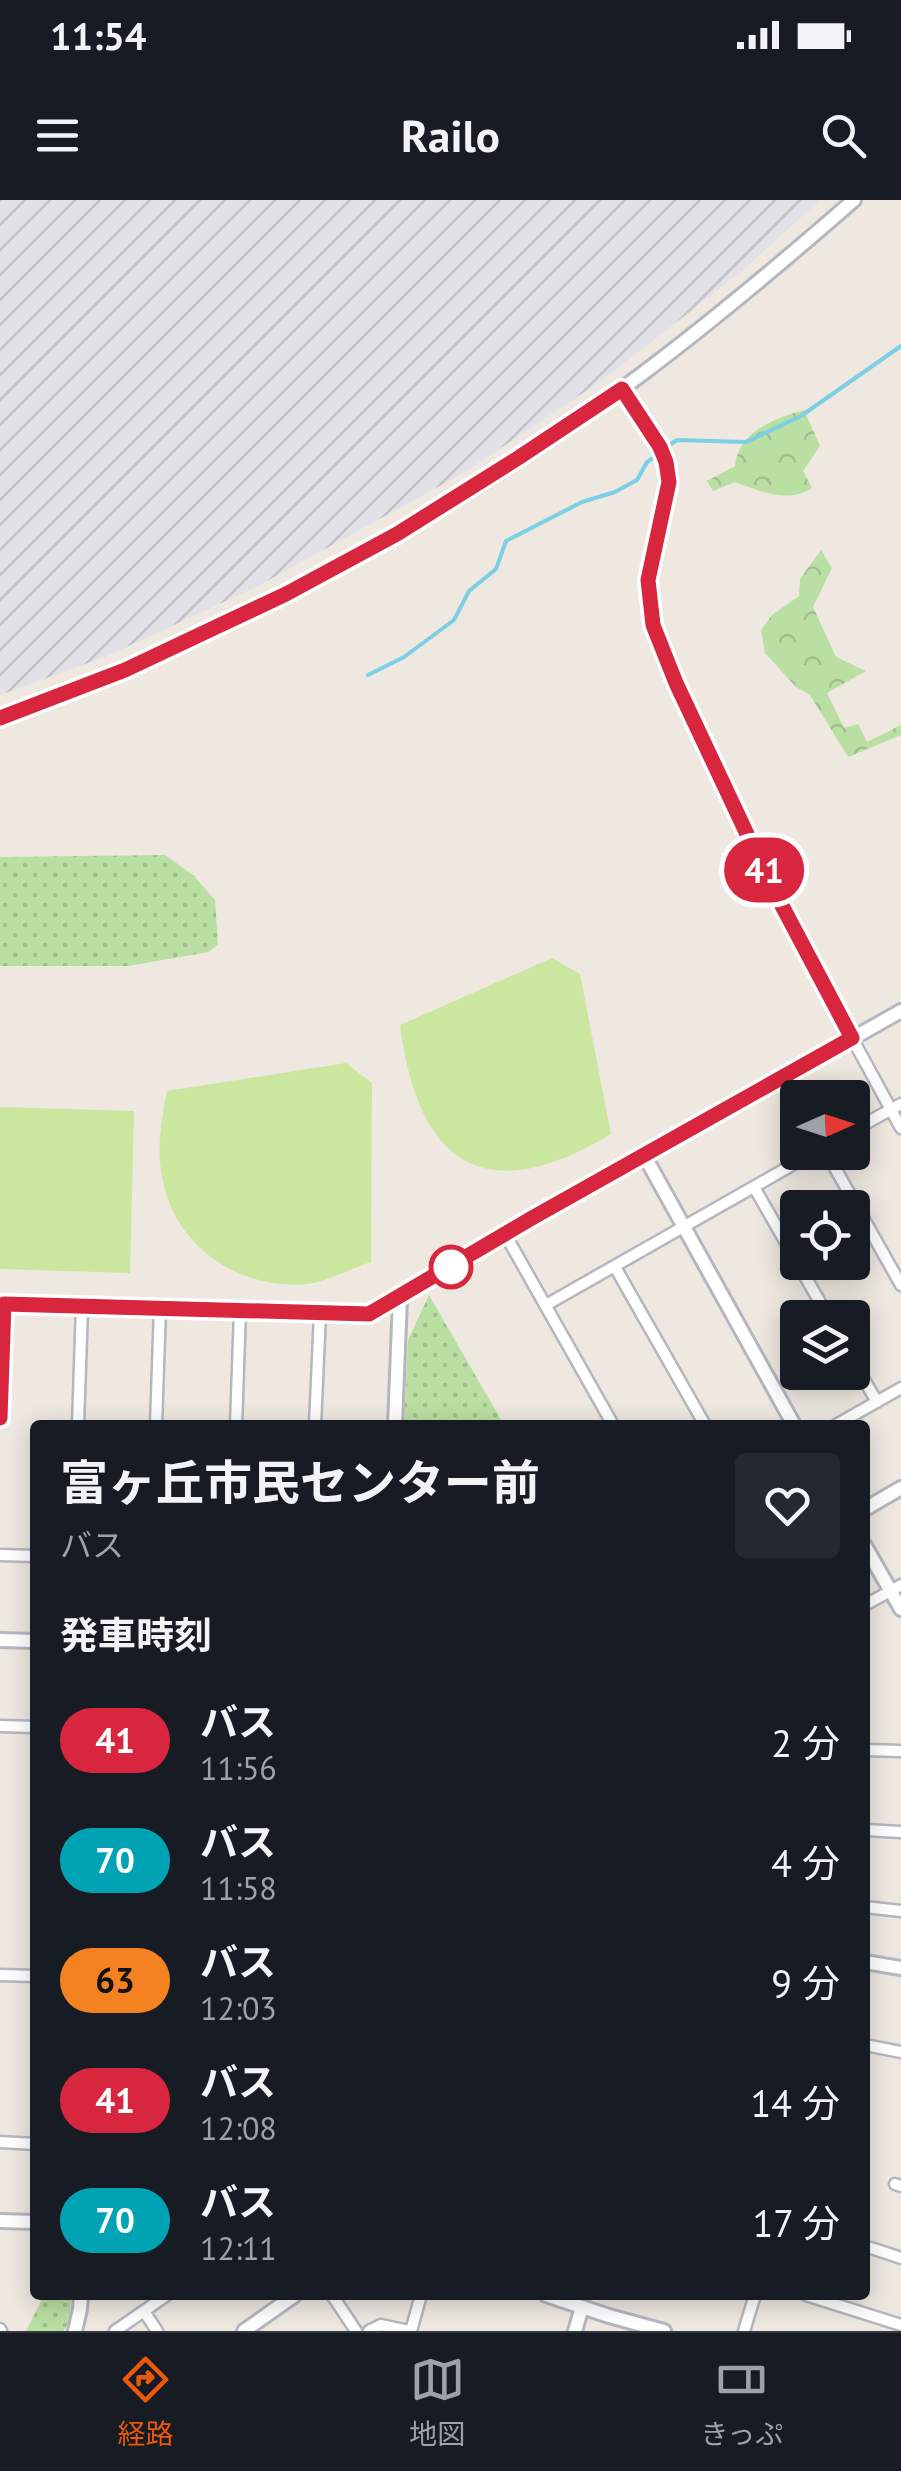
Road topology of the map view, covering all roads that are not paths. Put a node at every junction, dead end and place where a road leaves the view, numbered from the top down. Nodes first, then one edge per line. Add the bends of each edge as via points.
1 (854, 200) edge
2 (622, 389) junction
3 (0, 718) edge
4 (901, 1011) edge
5 (852, 1038) junction
6 (896, 1107) edge
7 (870, 1122) edge
8 (901, 1128) edge
9 (644, 1155) junction
10 (784, 1170) edge
11 (836, 1170) edge
12 (754, 1187) junction
13 (684, 1226) junction
14 (505, 1234) junction
15 (615, 1267) junction
16 (901, 1286) edge
17 (400, 1298) junction
18 (819, 1300) edge
19 (2, 1304) edge
20 (546, 1305) junction
21 (82, 1306) junction
22 (160, 1308) junction
23 (240, 1311) junction
24 (320, 1314) junction
25 (901, 1388) edge
26 (869, 1390) edge
27 (876, 1402) junction
28 (0, 1418) edge
29 (78, 1420) edge
30 (156, 1420) edge
31 (236, 1420) edge
32 (315, 1420) edge
33 (395, 1420) edge
34 (610, 1420) edge
35 (701, 1420) edge
36 (791, 1420) edge
37 (845, 1420) edge
38 (901, 1488) edge
39 (870, 1505) edge
40 (870, 1553) edge
41 (0, 1554) edge
42 (30, 1556) edge
43 (896, 1588) edge
44 (870, 1602) edge
45 (901, 1609) edge
46 (0, 1640) edge
47 (30, 1641) edge
48 (0, 1726) edge
49 (30, 1727) edge
50 (870, 1750) edge
51 (901, 1751) edge
52 (870, 1830) edge
53 (901, 1832) edge
54 (870, 1908) edge
55 (901, 1911) edge
56 (870, 1963) edge
57 (901, 1968) edge
58 (0, 1974) edge
59 (30, 1976) edge
60 (870, 2046) edge
61 (901, 2052) edge
62 (0, 2142) edge
63 (30, 2144) edge
64 (0, 2222) edge
65 (30, 2222) edge
66 (871, 2248) dead end
67 (901, 2258) edge
68 (80, 2300) edge
69 (160, 2300) edge
70 (288, 2300) edge
71 (335, 2300) edge
72 (419, 2300) edge
73 (753, 2300) edge
74 (822, 2300) edge
75 (584, 2301) edge
76 (144, 2311) junction
77 (901, 2324) edge
78 (75, 2331) edge
79 (116, 2331) edge
80 (157, 2331) edge
81 (244, 2331) edge
82 (356, 2331) edge
83 (369, 2331) edge
84 (410, 2331) edge
85 (574, 2331) edge
86 (664, 2331) edge
87 (744, 2331) edge

1 - 2 street
2 - 3 street via 397,534 286,594 125,670
2 - 5 street via 660,447 669,482 648,580 653,625 770,883
4 - 5 street
5 - 6 street
5 - 9 street
6 - 7 street
6 - 8 street
9 - 13 street
9 - 14 street
10 - 12 street
11 - 16 street
12 - 13 street
12 - 18 street
13 - 15 street
13 - 36 street
14 - 17 street
14 - 20 street
15 - 20 street
15 - 35 street
17 - 24 street via 369,1314
17 - 33 street
19 - 21 street
19 - 28 street
20 - 34 street
21 - 22 street
21 - 29 street
22 - 23 street
22 - 30 street
23 - 24 street
23 - 31 street
24 - 32 street
25 - 27 street
26 - 27 street
27 - 37 street
38 - 39 street
40 - 43 street
41 - 42 street
43 - 44 street
43 - 45 street
46 - 47 street
48 - 49 street
50 - 51 street
52 - 53 street
54 - 55 street
56 - 57 street
58 - 59 street
60 - 61 street
62 - 63 street
64 - 65 street
66 - 67 street
68 - 78 street
69 - 76 street
70 - 81 street
71 - 82 street
72 - 84 street
73 - 87 street
74 - 77 street
75 - 85 street
75 - 86 street
76 - 79 street
76 - 80 street
83 - 84 street via 381,2324

